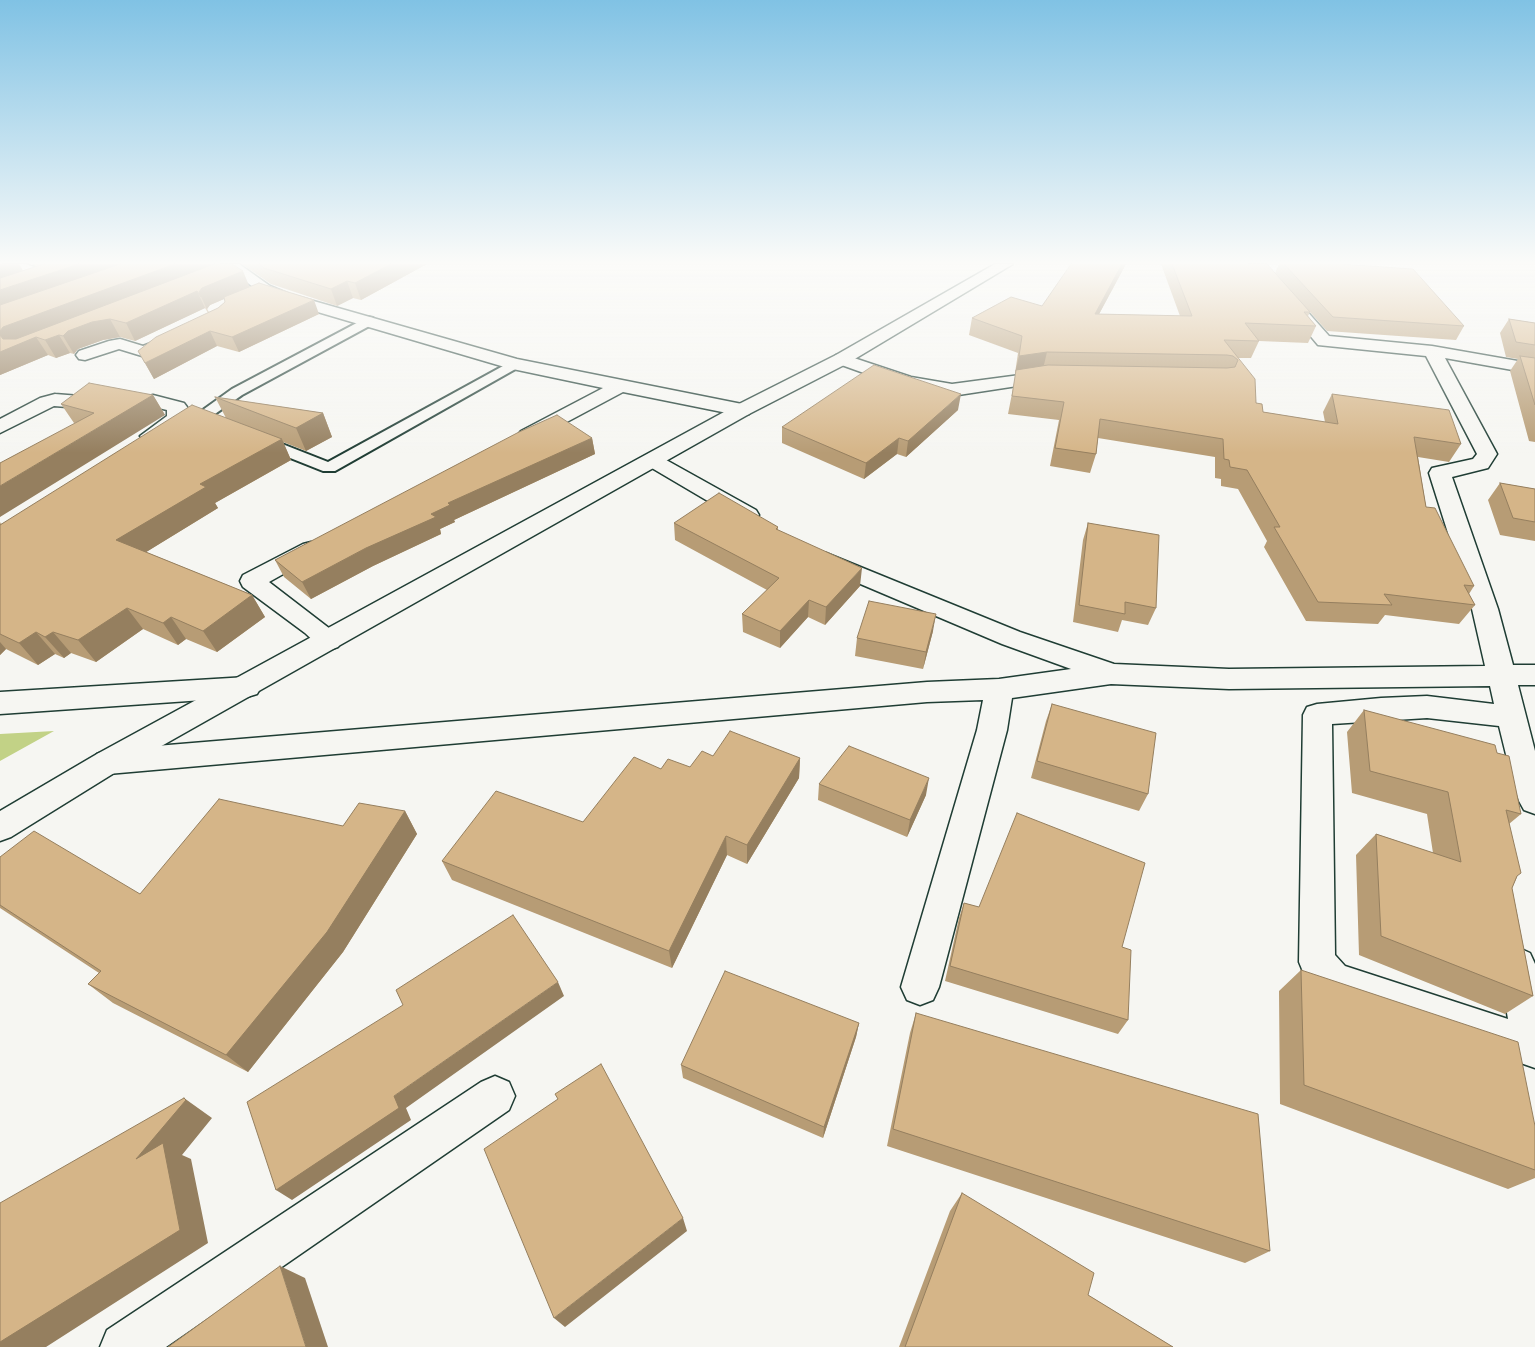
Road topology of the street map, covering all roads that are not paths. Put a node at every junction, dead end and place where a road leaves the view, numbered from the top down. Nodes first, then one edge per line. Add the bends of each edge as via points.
1 (357, 327) edge
2 (388, 327) edge
3 (897, 327) edge
4 (1312, 327) edge
5 (192, 330) edge
6 (1432, 351) junction
7 (84, 355) dead end
8 (842, 359) junction
9 (514, 364) junction
10 (1535, 369) edge
11 (1071, 376) edge
12 (622, 385) junction
13 (154, 401) dead end
14 (80, 402) edge
15 (742, 410) junction
16 (201, 417) junction
17 (0, 428) edge
18 (228, 428) edge
19 (246, 435) edge
20 (506, 446) edge
21 (140, 450) joint
22 (652, 460) junction
23 (770, 528) edge
24 (331, 539) edge
25 (803, 547) edge
26 (329, 641) junction
27 (1111, 674) junction
28 (1535, 675) edge
29 (1502, 676) junction
30 (1303, 678) junction
31 (247, 687) junction
32 (999, 689) junction
33 (0, 703) edge
34 (1316, 715) junction
35 (1512, 717) junction
36 (108, 762) junction
37 (1535, 801) edge
38 (0, 827) edge
39 (1512, 936) edge
40 (920, 987) dead end
41 (1534, 1047) edge
42 (495, 1096) dead end
43 (124, 1347) edge

1 - 16 lane via 237,392
2 - 9 street
3 - 8 street
4 - 6 street via 1324,341
5 - 7 street via 150,350 142,351 120,344
6 - 10 street
6 - 29 street via 1487,454 1481,464 1440,473 1485,609
8 - 11 street via 907,382 952,390 1042,376
8 - 15 street
9 - 12 street
9 - 19 lane via 329,468
12 - 15 street
12 - 20 street
13 - 21 street via 177,407 177,418
14 - 17 street via 47,402
15 - 22 street
16 - 18 lane
16 - 21 lane
22 - 23 street
22 - 26 street
24 - 26 street via 252,580
25 - 27 street via 828,562 1011,638
26 - 31 street
27 - 30 street via 1229,679
27 - 32 street
28 - 29 street
29 - 30 street
29 - 35 street
30 - 34 street
31 - 33 street
31 - 36 street
32 - 36 street
32 - 40 street via 992,730
34 - 35 street via 1427,708
34 - 41 street via 1317,962 1333,980
35 - 37 street
36 - 38 street
39 - 41 street
42 - 43 street

